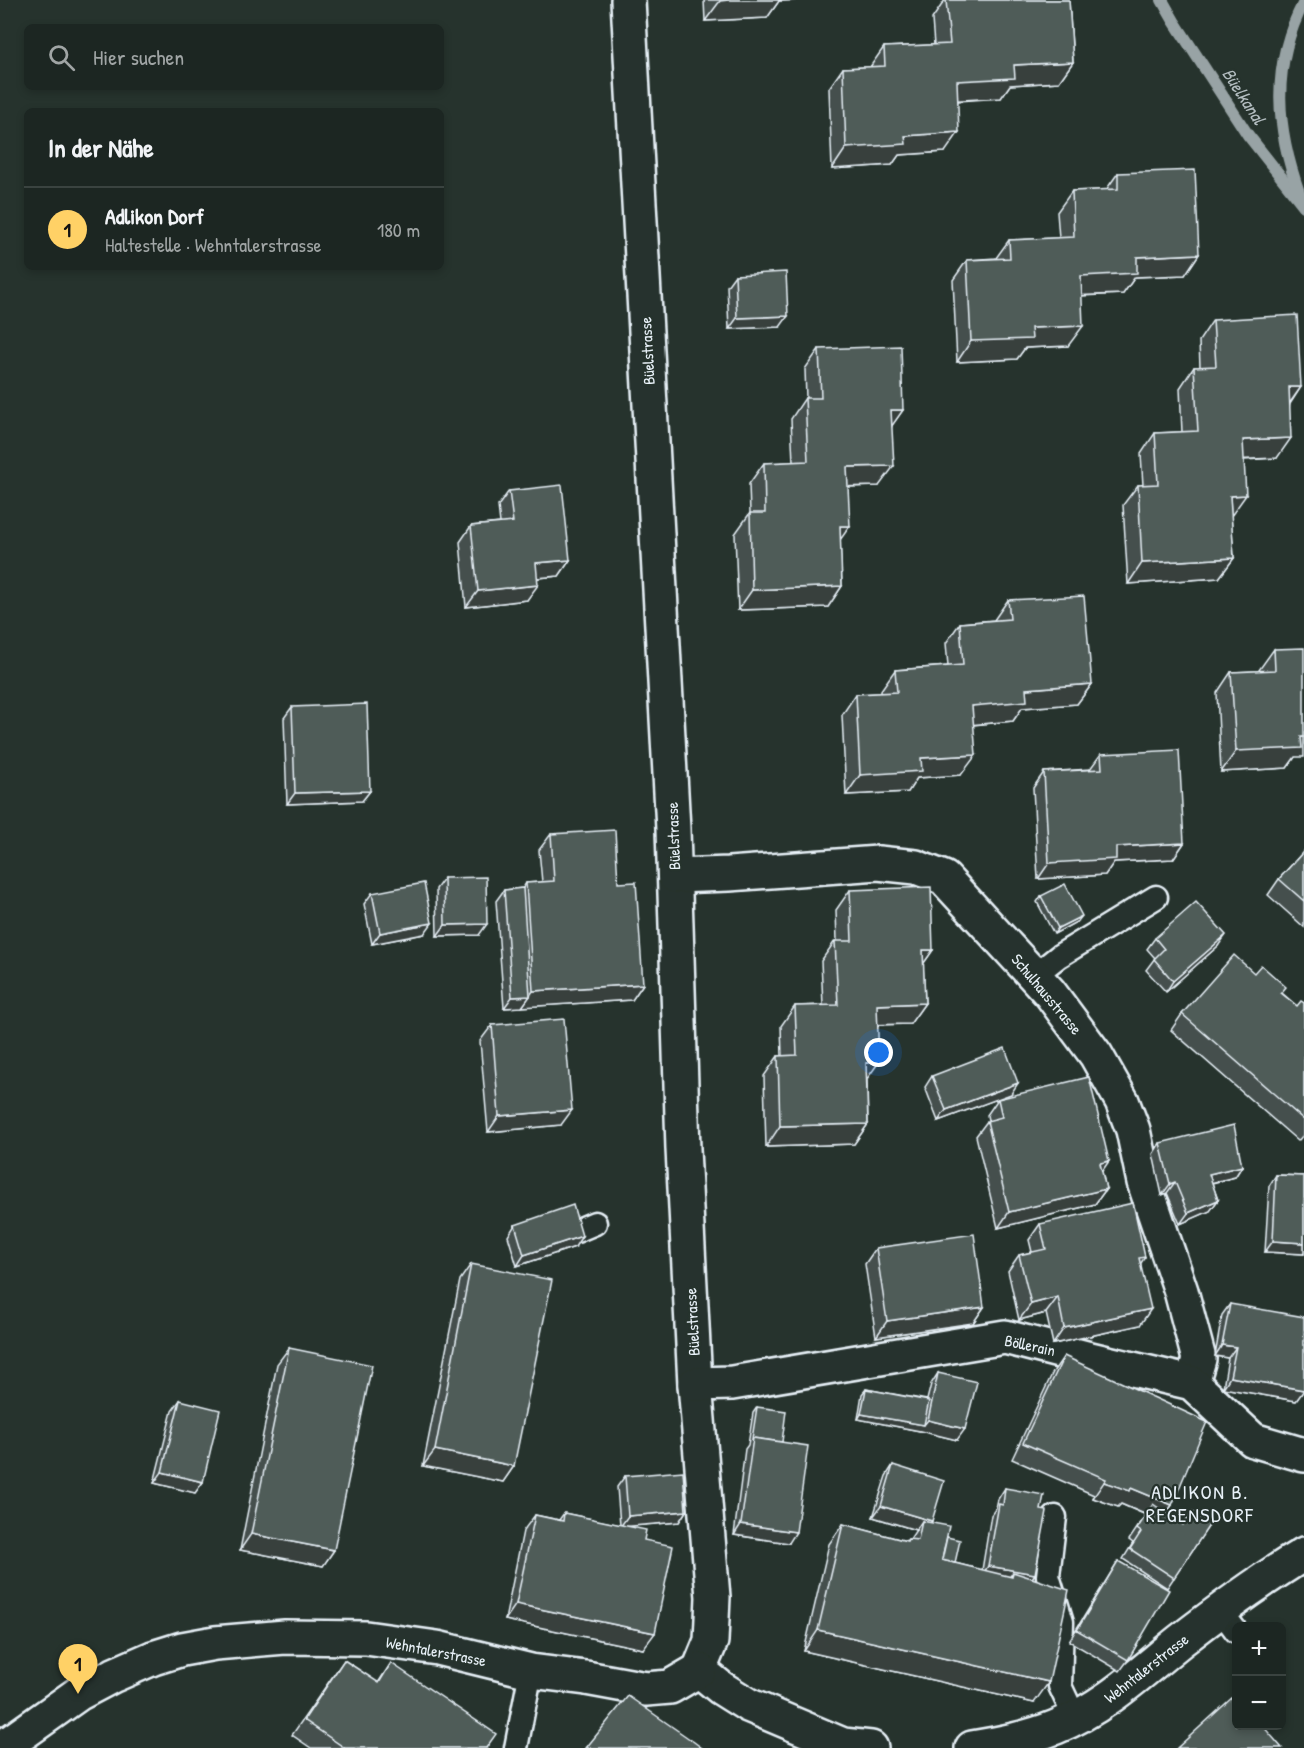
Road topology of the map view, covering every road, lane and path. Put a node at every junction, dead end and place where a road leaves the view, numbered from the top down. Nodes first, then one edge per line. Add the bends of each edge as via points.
1 (628, 0) edge
2 (675, 876) junction
3 (1156, 897) dead end
4 (1035, 975) junction
5 (1192, 1383) junction
6 (695, 1384) junction
7 (1304, 1455) edge
8 (1055, 1517) dead end
9 (1304, 1554) edge
10 (1229, 1621) edge
11 (699, 1670) junction
12 (531, 1671) junction
13 (1075, 1718) junction
14 (1016, 1744) edge
15 (2, 1748) edge
16 (516, 1748) edge
17 (871, 1748) edge
18 (972, 1748) edge

1 - 2 street, Büelstrasse
2 - 4 street, Schulhausstrasse via 878,863 916,867 944,878
2 - 6 street, Büelstrasse
3 - 4 lane
4 - 5 street, Schulhausstrasse via 1096,1055 1122,1101 1199,1359
5 - 6 street, Böllerain via 1005,1337 732,1383
5 - 7 street, Böllerain via 1253,1440
6 - 11 street, Büelstrasse via 713,1597 711,1641
8 - 13 lane via 1048,1576 1062,1622 1060,1686
9 - 10 street, Wehntalerstrasse via 1270,1575
10 - 13 street, Wehntalerstrasse via 1181,1640 1109,1699
11 - 12 street, Wehntalerstrasse via 670,1688 646,1689
11 - 17 street via 748,1705 843,1745
12 - 15 street, Wehntalerstrasse via 437,1648 366,1638 285,1637 214,1643 153,1658 114,1675 70,1700
12 - 16 lane
13 - 14 street, Wehntalerstrasse
14 - 18 street, Wehntalerstrasse

